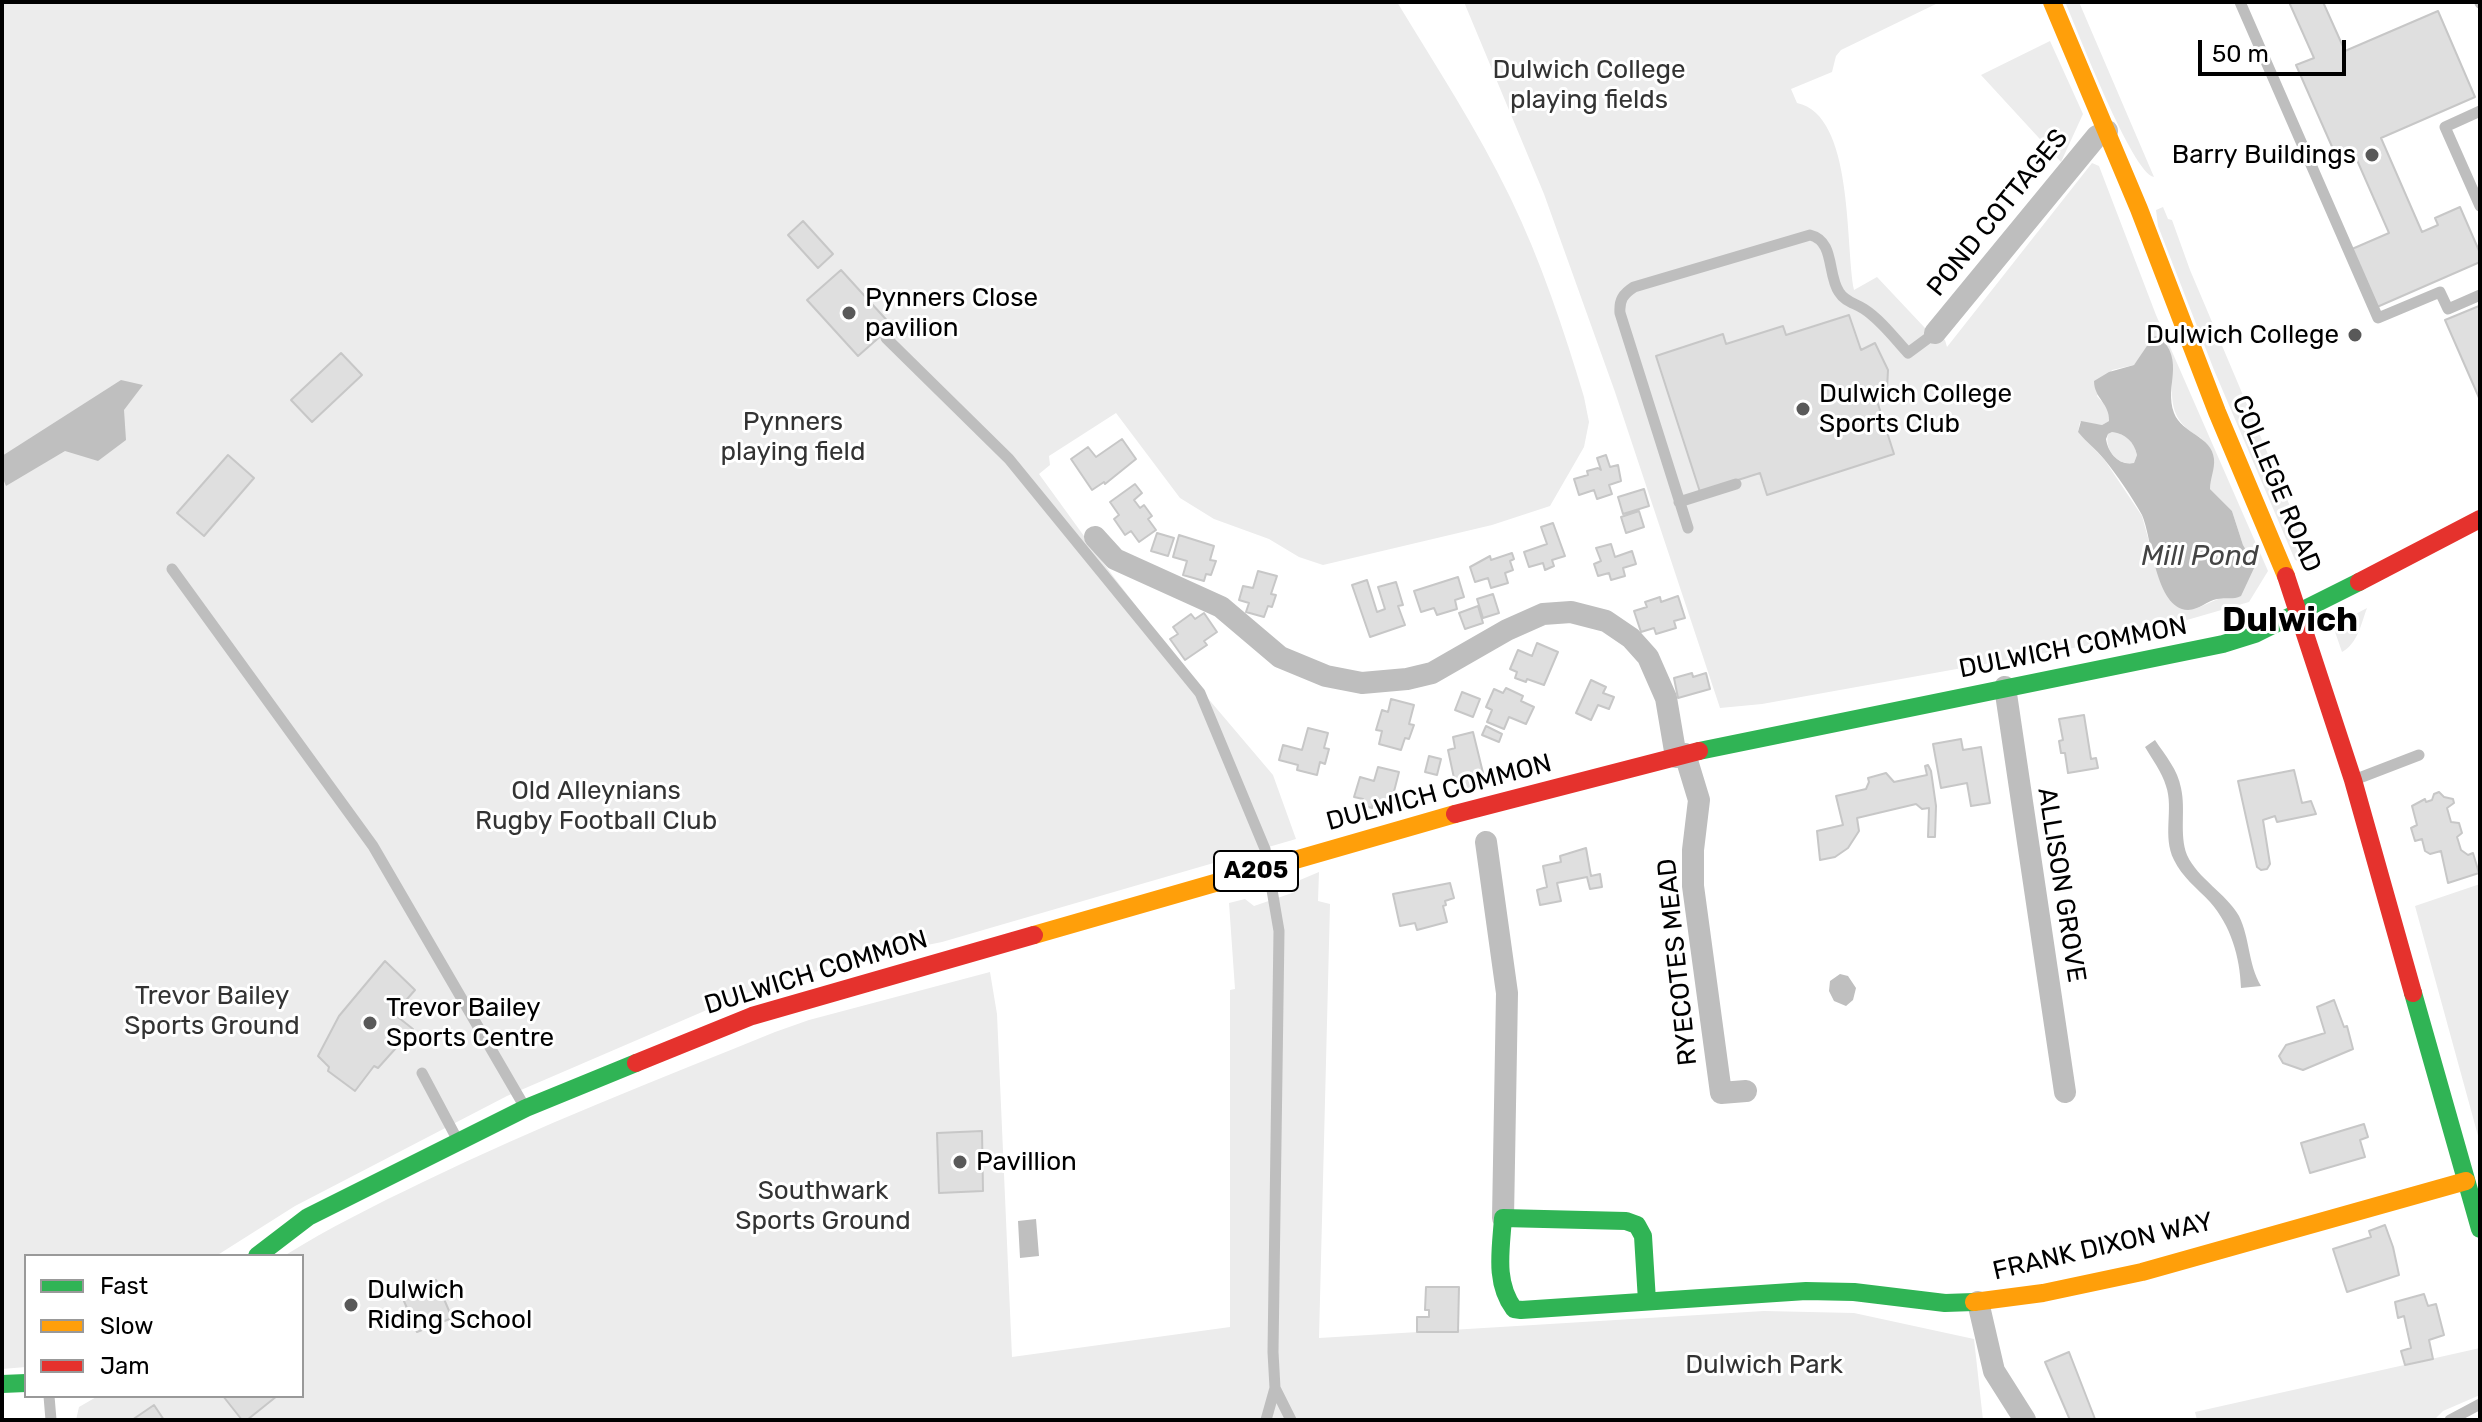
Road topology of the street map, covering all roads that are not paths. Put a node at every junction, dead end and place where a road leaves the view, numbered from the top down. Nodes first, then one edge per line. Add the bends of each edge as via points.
1 (2052, 2) edge
2 (2240, 2) edge
3 (2480, 111) edge
4 (2107, 131) junction
5 (2480, 206) edge
6 (2480, 295) edge
7 (1935, 333) joint
8 (886, 338) dead end
9 (1736, 484) dead end
10 (1679, 502) junction
11 (2480, 519) edge
12 (1688, 528) dead end
13 (1095, 537) dead end
14 (172, 569) dead end
15 (2300, 613) junction
16 (2005, 687) junction
17 (2419, 755) dead end
18 (1680, 756) junction
19 (2353, 780) junction
20 (1486, 842) dead end
21 (1270, 868) junction
22 (422, 1073) dead end
23 (1746, 1091) dead end
24 (2065, 1092) dead end
25 (526, 1108) junction
26 (458, 1141) junction
27 (2466, 1181) junction
28 (1503, 1218) junction
29 (2480, 1229) edge
30 (260, 1254) edge
31 (1647, 1301) junction
32 (1978, 1302) junction
33 (24, 1383) edge
34 (2, 1384) edge
35 (1275, 1388) junction
36 (49, 1398) edge
37 (2480, 1404) edge
38 (51, 1420) edge
39 (1266, 1420) edge
40 (1291, 1420) edge
41 (2025, 1420) edge
42 (2450, 1420) edge

1 - 4 main road, COLLEGE ROAD
2 - 6 lane via 2378,318 2440,292 2448,309
3 - 5 lane via 2445,127
4 - 7 street, POND COTTAGES via 2097,136
4 - 15 main road, COLLEGE ROAD
7 - 10 lane via 1908,353 1866,310 1837,290 1826,246 1815,235 1626,292 1620,313
8 - 21 lane via 1009,459 1200,693
9 - 10 lane
10 - 12 lane
11 - 15 main road, DULWICH COMMON / A205
13 - 18 street via 1115,559 1221,607 1280,657 1326,676 1362,683 1432,673 1543,614 1571,612 1606,621 1648,657 1666,698
14 - 25 lane via 373,846
15 - 16 main road, DULWICH COMMON / A205 via 2255,634 2189,653
15 - 19 main road, COLLEGE ROAD
16 - 18 main road, DULWICH COMMON / A205
16 - 24 street, ALLISON GROVE
17 - 19 lane
18 - 21 main road, DULWICH COMMON / A205
18 - 23 street, RYECOTES MEAD via 1699,800 1693,886 1721,1093
19 - 27 main road, COLLEGE ROAD
20 - 28 street, FRANK DIXON WAY via 1507,993
21 - 25 main road, DULWICH COMMON / A205 via 752,1016
21 - 35 lane via 1279,931
22 - 26 lane
25 - 26 main road, DULWICH COMMON / A205
26 - 30 main road, DULWICH COMMON / A205 via 308,1217
27 - 29 main road, COLLEGE ROAD
27 - 32 main road, FRANK DIXON WAY via 2142,1272
28 - 31 main road via 1637,1225 1643,1236
28 - 31 main road, FRANK DIXON WAY via 1502,1279 1514,1309
31 - 32 main road, FRANK DIXON WAY via 1806,1291
32 - 41 street via 1994,1371
33 - 34 main road
35 - 39 lane
35 - 40 lane
36 - 38 lane
37 - 42 lane

